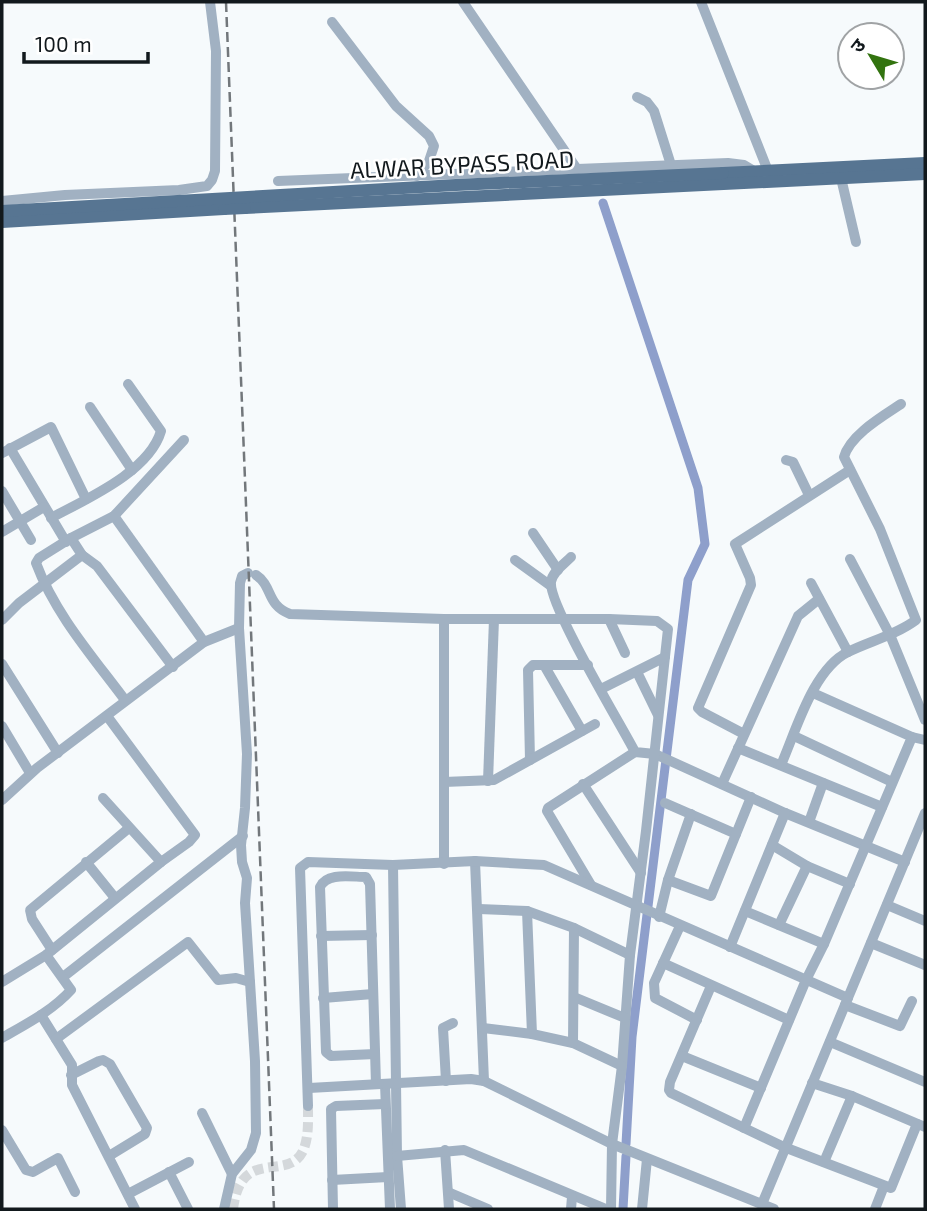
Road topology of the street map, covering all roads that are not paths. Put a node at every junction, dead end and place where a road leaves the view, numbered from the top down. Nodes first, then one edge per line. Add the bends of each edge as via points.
1 (210, 2) edge
2 (463, 2) edge
3 (701, 2) edge
4 (332, 22) dead end
5 (637, 97) dead end
6 (925, 163) edge
7 (671, 165) junction
8 (578, 169) junction
9 (762, 171) junction
10 (925, 174) edge
11 (417, 176) junction
12 (841, 178) junction
13 (278, 181) dead end
14 (2, 201) edge
15 (2, 211) edge
16 (2, 222) edge
17 (856, 242) dead end
18 (128, 384) dead end
19 (901, 404) dead end
20 (90, 407) dead end
21 (184, 440) dead end
22 (6, 451) edge
23 (786, 460) dead end
24 (132, 470) junction
25 (850, 470) junction
26 (2, 491) edge
27 (808, 495) junction
28 (86, 499) junction
29 (44, 506) junction
30 (114, 516) junction
31 (51, 517) junction
32 (19, 520) junction
33 (2, 532) edge
34 (533, 533) dead end
35 (31, 540) dead end
36 (68, 540) junction
37 (82, 555) junction
38 (571, 557) dead end
39 (850, 559) dead end
40 (515, 560) dead end
41 (558, 570) junction
42 (811, 583) dead end
43 (44, 584) junction
44 (551, 586) junction
45 (820, 599) junction
46 (444, 618) junction
47 (494, 619) junction
48 (609, 619) junction
49 (2, 620) edge
50 (563, 620) junction
51 (239, 628) junction
52 (890, 635) junction
53 (204, 642) junction
54 (848, 652) junction
55 (625, 653) dead end
56 (665, 657) junction
57 (2, 664) edge
58 (544, 665) junction
59 (588, 665) junction
60 (173, 667) junction
61 (637, 671) junction
62 (601, 689) junction
63 (813, 693) junction
64 (125, 701) junction
65 (107, 716) junction
66 (659, 716) junction
67 (925, 720) edge
68 (595, 724) dead end
69 (2, 726) edge
70 (582, 732) junction
71 (744, 734) junction
72 (794, 736) junction
73 (912, 737) junction
74 (925, 740) edge
75 (738, 748) junction
76 (58, 752) junction
77 (635, 752) junction
78 (660, 756) junction
79 (530, 760) junction
80 (781, 765) junction
81 (30, 774) junction
82 (488, 781) junction
83 (444, 782) junction
84 (892, 782) junction
85 (823, 783) junction
86 (583, 784) junction
87 (722, 784) junction
88 (751, 797) junction
89 (103, 798) dead end
90 (2, 800) edge
91 (665, 803) dead end
92 (882, 807) junction
93 (785, 813) junction
94 (925, 813) edge
95 (691, 814) junction
96 (809, 822) junction
97 (129, 828) junction
98 (736, 834) junction
99 (243, 836) junction
100 (772, 845) junction
101 (866, 846) junction
102 (475, 861) junction
103 (86, 862) junction
104 (161, 862) junction
105 (905, 862) junction
106 (444, 863) junction
107 (393, 865) junction
108 (807, 866) junction
109 (641, 874) junction
110 (668, 880) junction
111 (850, 884) junction
112 (591, 885) junction
113 (115, 898) junction
114 (887, 905) junction
115 (479, 909) junction
116 (527, 911) junction
117 (745, 911) junction
118 (649, 913) junction
119 (925, 921) edge
120 (779, 925) junction
121 (680, 926) junction
122 (574, 928) junction
123 (372, 935) junction
124 (321, 936) junction
125 (871, 943) junction
126 (824, 944) junction
127 (730, 947) junction
128 (49, 953) junction
129 (630, 955) junction
130 (663, 963) junction
131 (925, 965) edge
132 (64, 977) junction
133 (806, 980) junction
134 (2, 982) edge
135 (250, 982) junction
136 (711, 986) junction
137 (373, 994) junction
138 (323, 998) junction
139 (574, 998) junction
140 (912, 1001) dead end
141 (847, 1002) junction
142 (41, 1015) junction
143 (625, 1017) junction
144 (697, 1020) junction
145 (789, 1020) junction
146 (453, 1023) dead end
147 (483, 1028) junction
148 (532, 1034) junction
149 (2, 1038) edge
150 (56, 1040) junction
151 (830, 1042) junction
152 (573, 1043) junction
153 (375, 1054) junction
154 (681, 1056) junction
155 (622, 1066) junction
156 (72, 1075) junction
157 (446, 1081) junction
158 (484, 1081) junction
159 (925, 1082) edge
160 (397, 1083) junction
161 (812, 1083) junction
162 (380, 1084) junction
163 (309, 1088) junction
164 (761, 1088) junction
165 (852, 1096) junction
166 (385, 1104) junction
167 (308, 1106) tunnel mouth
168 (202, 1113) dead end
169 (921, 1125) edge
170 (744, 1128) junction
171 (2, 1130) edge
172 (612, 1144) junction
173 (784, 1147) junction
174 (14, 1150) junction
175 (445, 1150) junction
176 (109, 1156) junction
177 (397, 1156) junction
178 (2, 1157) edge
179 (647, 1159) junction
180 (189, 1162) dead end
181 (824, 1162) junction
182 (169, 1172) junction
183 (232, 1174) junction
184 (388, 1177) junction
185 (332, 1180) junction
186 (884, 1186) junction
187 (75, 1192) dead end
188 (448, 1192) junction
189 (128, 1194) junction
190 (572, 1197) junction
191 (762, 1204) junction
192 (135, 1209) edge
193 (188, 1209) edge
194 (224, 1209) edge
195 (333, 1209) edge
196 (390, 1209) edge
197 (401, 1209) edge
198 (449, 1209) edge
199 (488, 1209) edge
200 (571, 1209) edge
201 (608, 1209) edge
202 (642, 1209) edge
203 (774, 1209) edge
204 (875, 1209) edge

1 - 14 street via 216,51 215,171 207,186
2 - 8 street
3 - 9 street
4 - 11 street via 396,106 429,136 434,146
5 - 7 street via 654,111
6 - 9 main road, ALWAR BYPASS ROAD
7 - 8 street
7 - 9 street via 728,163
8 - 11 street
9 - 15 main road, ALWAR BYPASS ROAD, bridge
10 - 12 main road, ALWAR BYPASS ROAD
11 - 13 street
12 - 16 main road, ALWAR BYPASS ROAD, bridge
12 - 17 street
18 - 24 street via 161,431 159,440
19 - 25 street via 866,428 846,450
20 - 24 street
21 - 30 street
22 - 28 street via 51,427
22 - 29 street
23 - 27 street via 793,461
24 - 28 street
25 - 27 street
25 - 52 street via 917,617
26 - 32 street
27 - 71 street via 735,544 751,585 698,708
28 - 31 street
29 - 31 street
29 - 32 street
30 - 36 street
30 - 53 street
31 - 36 street
32 - 33 street
32 - 35 street
34 - 41 street
36 - 37 street
36 - 43 street via 36,563
37 - 43 street
37 - 60 street via 97,566
38 - 41 street
39 - 52 street
40 - 44 street
41 - 44 street
42 - 45 street
43 - 49 street
43 - 64 street
44 - 50 street
45 - 54 street
45 - 71 street via 798,616
46 - 47 street
46 - 51 street via 290,614 270,598 264,581 252,574 242,576 240,583
46 - 83 street
47 - 50 street
47 - 82 street
48 - 50 street
48 - 55 street
48 - 56 street via 657,621 668,629
50 - 59 street
51 - 53 street
51 - 99 street via 247,754
52 - 54 street
52 - 67 street
53 - 60 street
54 - 63 street via 829,665
56 - 61 street
56 - 66 street
57 - 76 street
58 - 59 street
58 - 70 street
58 - 79 street via 528,670
59 - 62 street
60 - 64 street
61 - 62 street
61 - 66 street
62 - 77 street
63 - 72 street
63 - 73 street
64 - 65 street
65 - 76 street
65 - 104 street via 194,831 189,842
66 - 78 street
68 - 70 street
69 - 81 street
70 - 79 street
71 - 75 street
72 - 80 street
72 - 84 street
73 - 74 street
73 - 84 street
75 - 80 street
75 - 87 street
76 - 81 street
77 - 78 street
77 - 86 street
78 - 87 street
78 - 109 street
79 - 82 street
80 - 85 street
81 - 90 street
82 - 83 street
83 - 106 street
84 - 92 street
85 - 92 street
85 - 96 street
86 - 109 street
86 - 112 street via 547,811
87 - 88 street
88 - 93 street
88 - 98 street
89 - 97 street
91 - 95 street
92 - 101 street
93 - 96 street
93 - 100 street
94 - 105 street
95 - 98 street
95 - 110 street
96 - 101 street
97 - 103 street
97 - 104 street
98 - 110 street via 711,895
99 - 132 street
99 - 135 street
100 - 108 street
100 - 117 street
101 - 105 street
101 - 111 street
102 - 106 street
102 - 112 street via 544,865
102 - 115 street
103 - 113 street
103 - 128 street via 30,910
104 - 113 street
105 - 114 street
106 - 107 street
107 - 160 street
107 - 163 street via 308,862 300,868
108 - 111 street
108 - 120 street
109 - 118 street
110 - 118 street
111 - 126 street
112 - 118 street
113 - 128 street
114 - 119 street
114 - 125 street
115 - 116 street
115 - 147 street
116 - 122 street
116 - 148 street
117 - 120 street
117 - 127 street
118 - 121 street
118 - 129 street
120 - 126 street
121 - 127 street
121 - 130 street
122 - 129 street
122 - 139 street
123 - 124 street
123 - 124 street via 369,879 329,877 320,887
123 - 137 street
124 - 138 street
125 - 131 street
125 - 141 street
126 - 133 street
127 - 133 street
128 - 132 street
128 - 134 street
129 - 143 street
130 - 136 street
130 - 144 street via 654,983 655,998
132 - 142 street via 71,990
133 - 141 street
133 - 145 street
135 - 150 street via 218,980 188,942
135 - 183 street via 256,1133 249,1154
136 - 144 street
136 - 145 street
137 - 138 street
137 - 153 street
138 - 153 street via 326,1052 331,1056
139 - 143 street
139 - 152 street
140 - 141 street via 898,1026
141 - 151 street
142 - 149 street
142 - 150 street
143 - 155 street
144 - 154 street
145 - 164 street
146 - 157 street via 443,1028
147 - 148 street
147 - 158 street
148 - 152 street
150 - 156 street via 72,1065
151 - 159 street
151 - 161 street
152 - 155 street
153 - 162 street
154 - 164 street
154 - 170 street via 671,1093
155 - 172 street
156 - 176 street via 72,1085
156 - 176 street via 99,1061 110,1064 147,1128 145,1134
157 - 158 street
157 - 160 street
158 - 172 street
160 - 162 street
160 - 177 street
161 - 165 street
161 - 173 street
162 - 163 street
162 - 166 street
163 - 167 street
164 - 170 street
165 - 169 street
165 - 181 street
166 - 184 street
166 - 185 street via 331,1109
168 - 183 street
169 - 186 street via 891,1188
170 - 173 street
171 - 174 street
172 - 179 street
172 - 201 street
173 - 181 street
173 - 191 street
174 - 178 street
174 - 187 street via 26,1170 33,1172 58,1158
175 - 177 street
175 - 188 street
175 - 190 street via 464,1150
176 - 189 street
177 - 197 street
179 - 191 street
179 - 202 street
180 - 182 street
181 - 186 street
182 - 189 street
182 - 193 street
183 - 194 street
184 - 185 street
184 - 196 street
185 - 195 street
186 - 204 street
188 - 198 street
188 - 199 street
189 - 192 street
190 - 200 street
190 - 201 street
191 - 203 street

